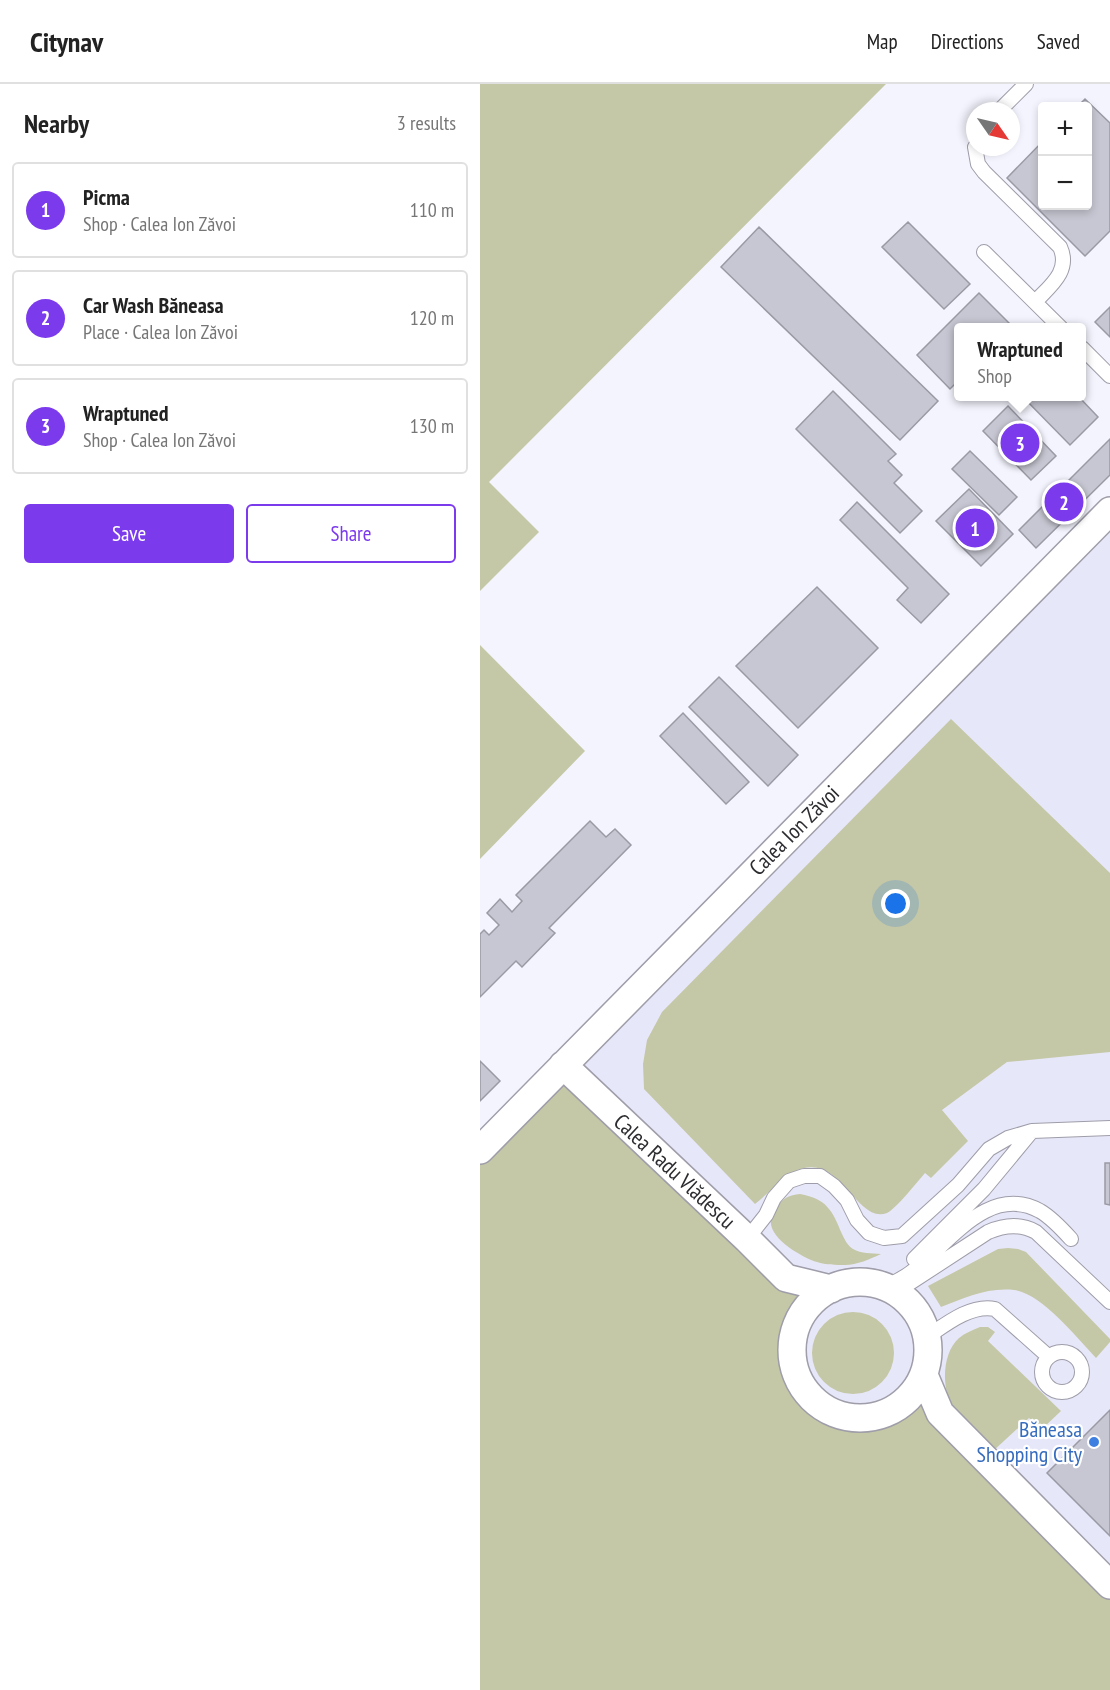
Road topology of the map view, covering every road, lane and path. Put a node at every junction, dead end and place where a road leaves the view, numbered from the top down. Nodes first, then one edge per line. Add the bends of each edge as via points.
1 (1026, 84) edge
2 (1008, 102) edge
3 (977, 156) edge
4 (984, 252) dead end
5 (1035, 302) junction
6 (1057, 323) edge
7 (1086, 352) edge
8 (1110, 376) edge
9 (1110, 511) edge
10 (563, 1065) junction
11 (1110, 1128) edge
12 (1032, 1131) junction
13 (480, 1150) edge
14 (747, 1239) junction
15 (1071, 1239) dead end
16 (786, 1278) junction
17 (885, 1287) junction
18 (831, 1289) junction
19 (1110, 1302) edge
20 (796, 1327) junction
21 (927, 1337) junction
22 (1049, 1358) dead end
23 (924, 1375) junction
24 (901, 1405) junction
25 (940, 1413) junction
26 (1110, 1585) edge

1 - 2 lane
3 - 5 lane via 984,172 1063,254 1057,279
4 - 5 lane
5 - 6 lane
7 - 8 lane
9 - 10 street, Calea Ion Zăvoi
10 - 13 street, Calea Ion Zăvoi
10 - 14 street, Calea Radu Vlădescu
11 - 12 lane
12 - 14 lane via 1008,1137 989,1149 958,1185 902,1236 884,1238 869,1233 834,1186 820,1176 804,1176 789,1181
12 - 17 lane via 984,1189
14 - 16 street, Calea Radu Vlădescu
15 - 17 lane via 1039,1211 1011,1203 995,1206 980,1213 914,1270
16 - 18 street
16 - 20 street
17 - 18 street via 860,1282
17 - 19 lane via 999,1227 1023,1226 1036,1232
17 - 21 street via 911,1304
18 - 20 street via 811,1304
20 - 24 street via 792,1352 796,1372 817,1403 840,1416 867,1419
21 - 22 lane via 945,1324 988,1307
21 - 23 street
23 - 24 street
23 - 25 street
24 - 25 street
25 - 26 street

